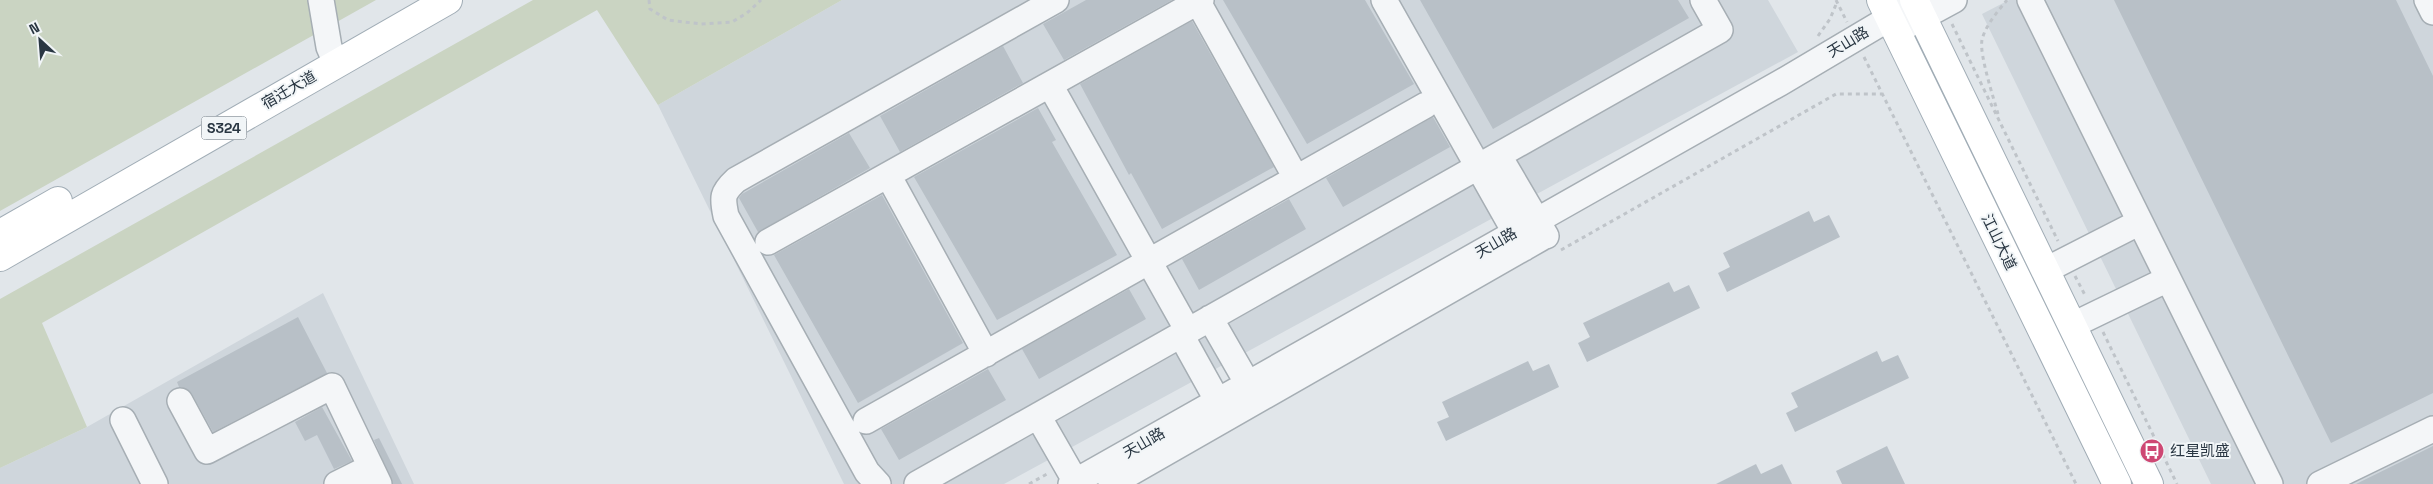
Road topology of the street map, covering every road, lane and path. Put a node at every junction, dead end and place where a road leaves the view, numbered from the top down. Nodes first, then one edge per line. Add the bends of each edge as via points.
1 (321, 0) edge
2 (414, 0) edge
3 (448, 0) edge
4 (649, 0) edge
5 (761, 0) edge
6 (1056, 0) edge
7 (1384, 0) edge
8 (1703, 0) edge
9 (1836, 0) edge
10 (1954, 0) edge
11 (2007, 0) edge
12 (2030, 0) edge
13 (2428, 0) edge
14 (1200, 1) edge
15 (1918, 5) edge
16 (2433, 12) edge
17 (1889, 16) edge
18 (1858, 45) junction
19 (333, 55) junction
20 (1050, 84) junction
21 (1426, 104) dead end
22 (2000, 122) dead end
23 (1488, 162) junction
24 (888, 175) junction
25 (1296, 178) junction
26 (2140, 222) junction
27 (1541, 228) junction
28 (0, 234) edge
29 (1520, 240) junction
30 (768, 242) dead end
31 (0, 257) edge
32 (1149, 261) junction
33 (2046, 270) junction
34 (2168, 278) junction
35 (1210, 318) junction
36 (2073, 325) junction
37 (1185, 333) junction
38 (986, 354) junction
39 (1253, 392) junction
40 (180, 400) dead end
41 (1223, 409) junction
42 (1038, 416) junction
43 (123, 420) dead end
44 (866, 421) dead end
45 (2433, 429) edge
46 (375, 476) edge
47 (1074, 483) edge
48 (155, 484) edge
49 (337, 484) edge
50 (878, 484) edge
51 (917, 484) edge
52 (1110, 484) edge
53 (2076, 484) edge
54 (2117, 484) edge
55 (2149, 484) edge
56 (2270, 484) edge
57 (2320, 484) edge

1 - 19 street
2 - 19 main road, 宿迁大道 / S324
3 - 19 main road, 宿迁大道 / S324
4 - 5 path via 650,9 668,20 702,24 732,22
6 - 50 street via 736,180 725,190 726,216 867,472
7 - 23 street
8 - 23 street via 1720,30
9 - 18 path
10 - 15 street, 天山路
11 - 22 path via 1981,41
12 - 26 street
13 - 16 street
14 - 20 street
14 - 25 street
15 - 17 street, 天山路
15 - 33 main road, 江山大道
17 - 18 street, 天山路
17 - 54 main road, 江山大道
18 - 27 street, 天山路
18 - 53 path
19 - 28 main road, 宿迁大道 / S324
19 - 31 main road, 宿迁大道 / S324
20 - 24 street
20 - 32 street
21 - 25 street
23 - 27 street
23 - 29 street
23 - 35 street
24 - 30 street
24 - 38 street
25 - 32 street
26 - 33 street
26 - 34 street
27 - 29 street, 天山路
29 - 39 street, 天山路
32 - 37 street
32 - 38 street
33 - 36 main road, 江山大道
34 - 36 street
34 - 56 street
35 - 37 street
35 - 39 street
36 - 55 main road, 江山大道
37 - 41 street
37 - 42 street
38 - 44 street
39 - 41 street, 天山路
40 - 46 street via 207,451 332,386
41 - 47 street, 天山路
41 - 52 street, 天山路
42 - 47 street
42 - 51 street
43 - 48 street
45 - 57 street
46 - 49 street

